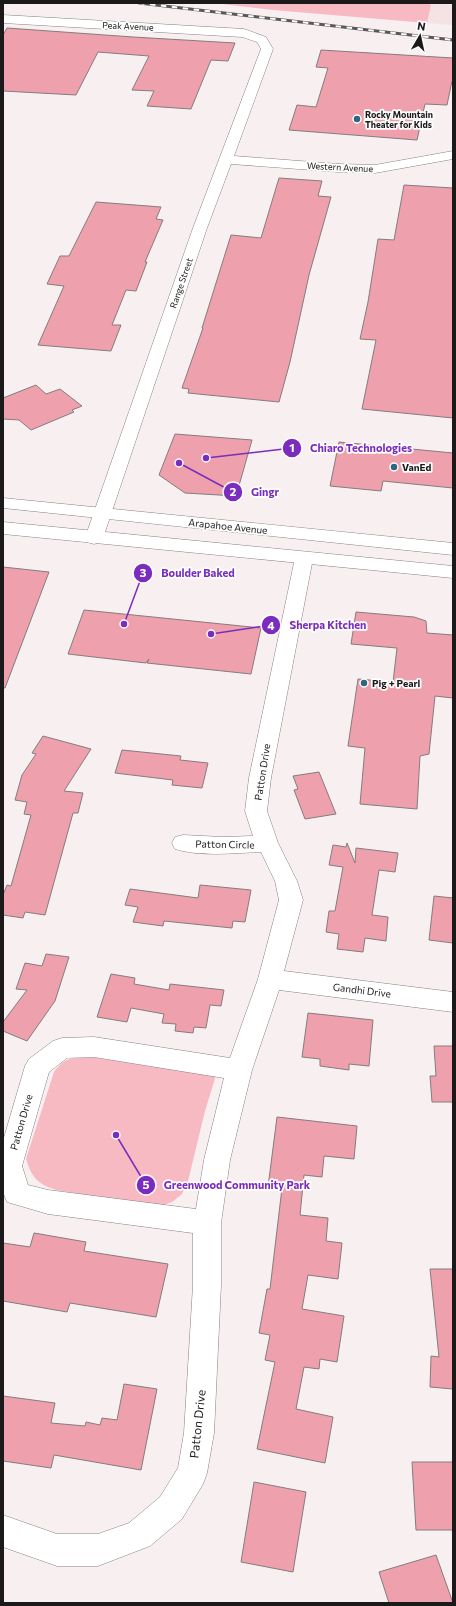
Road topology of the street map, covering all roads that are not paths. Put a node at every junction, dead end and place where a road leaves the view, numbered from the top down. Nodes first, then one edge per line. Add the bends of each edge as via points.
1 (3, 19) edge
2 (253, 35) joint
3 (453, 155) edge
4 (225, 159) junction
5 (3, 503) edge
6 (102, 514) junction
7 (3, 528) edge
8 (94, 538) junction
9 (453, 549) edge
10 (304, 558) junction
11 (453, 572) edge
12 (183, 843) dead end
13 (267, 844) junction
14 (270, 979) junction
15 (453, 1002) edge
16 (239, 1070) junction
17 (207, 1223) junction
18 (3, 1531) edge

1 - 2 street, Peak Avenue
2 - 4 street, Range Street via 262,40 267,49
3 - 4 street, Western Avenue via 375,169
4 - 6 street, Range Street
5 - 6 street, Arapahoe Avenue
6 - 8 street, Range Street
6 - 9 street, Arapahoe Avenue
7 - 8 street
8 - 10 street
10 - 11 street
10 - 13 street, Patton Drive via 258,791 256,811
12 - 13 street, Patton Circle
13 - 14 street, Patton Drive via 286,880 291,900
14 - 15 street, Gandhi Drive
14 - 16 street, Patton Drive
16 - 17 street, Patton Drive via 217,1160
16 - 17 street, Patton Drive via 94,1047 62,1048 38,1066 9,1166 16,1194 48,1202
17 - 18 street, Patton Drive via 199,1433 192,1473 171,1508 139,1536 98,1550 57,1550

